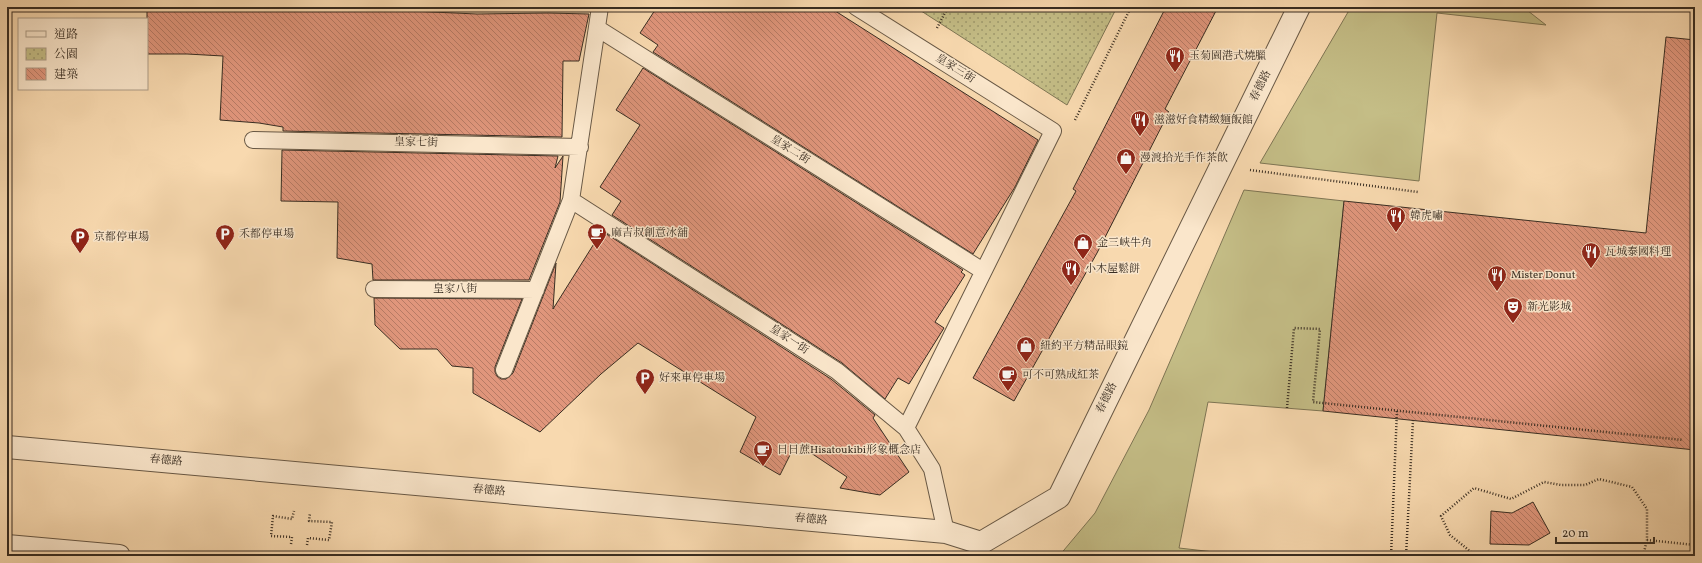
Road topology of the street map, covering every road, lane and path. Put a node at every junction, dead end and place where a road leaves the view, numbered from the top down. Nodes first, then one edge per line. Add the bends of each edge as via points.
1 (600, 7) edge
2 (856, 7) edge
3 (948, 7) edge
4 (1130, 7) edge
5 (1299, 7) edge
6 (597, 28) junction
7 (936, 30) dead end
8 (1074, 122) dead end
9 (253, 140) dead end
10 (580, 147) junction
11 (1250, 170) dead end
12 (1418, 192) dead end
13 (571, 200) junction
14 (983, 271) junction
15 (374, 289) dead end
16 (536, 290) junction
17 (504, 370) dead end
18 (1287, 408) dead end
19 (1397, 410) junction
20 (1413, 420) dead end
21 (906, 428) junction
22 (1683, 440) dead end
23 (7, 447) edge
24 (294, 511) dead end
25 (310, 513) dead end
26 (946, 532) junction
27 (1647, 540) junction
28 (291, 544) dead end
29 (307, 545) dead end
30 (1695, 545) edge
31 (7, 546) edge
32 (119, 556) edge
33 (1391, 556) edge
34 (1406, 556) edge
35 (1476, 556) edge
36 (1581, 556) edge
37 (1587, 556) edge
38 (1643, 556) edge

1 - 6 lane
2 - 14 lane, 皇家三街 via 1053,131
3 - 7 path
4 - 8 path
5 - 26 street, 春德路 via 1059,497 981,543
6 - 10 lane
6 - 14 lane, 皇家二街
9 - 10 lane, 皇家七街
10 - 13 lane
11 - 12 path
13 - 16 lane
13 - 21 lane, 皇家一街 via 842,375
14 - 21 lane
15 - 16 lane, 皇家八街
16 - 17 lane
18 - 19 path via 1294,328 1320,329 1313,402
19 - 22 path
19 - 33 path
20 - 34 path
21 - 26 lane, 皇家一街 via 932,469
23 - 26 street, 春德路
24 - 28 path via 292,519 272,516 271,536 292,537
25 - 29 path via 309,521 332,522 329,540 308,538
27 - 30 path
27 - 35 path via 1647,509 1632,487 1599,479 1586,485 1544,482 1511,499 1474,488 1441,516 1450,535
27 - 38 path
31 - 32 street
36 - 37 path

